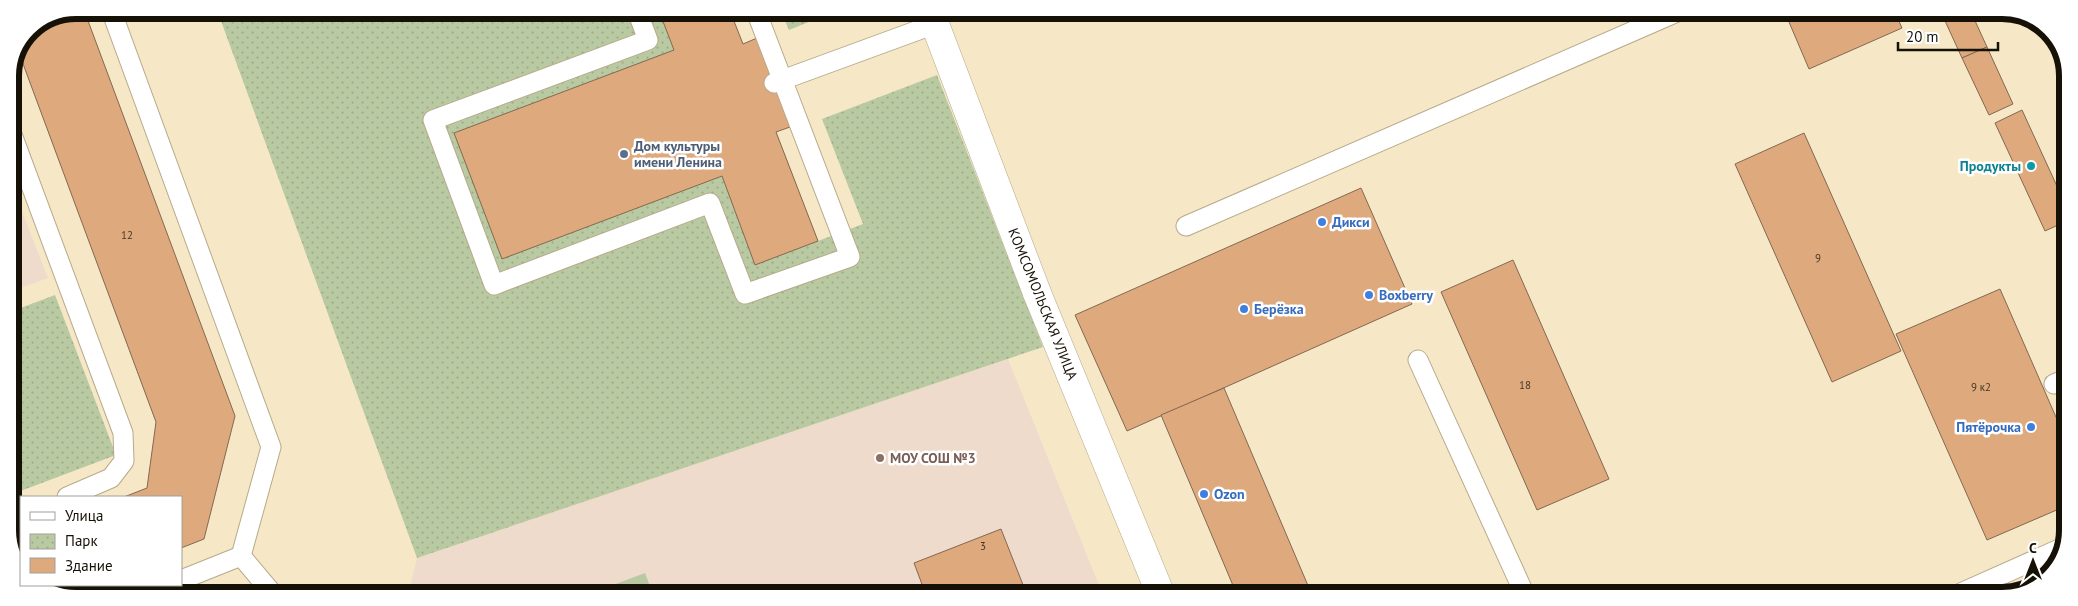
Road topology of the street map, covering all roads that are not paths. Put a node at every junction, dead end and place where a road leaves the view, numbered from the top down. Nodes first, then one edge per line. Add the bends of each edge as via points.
1 (114, 19) edge
2 (641, 19) edge
3 (759, 19) edge
4 (928, 19) edge
5 (934, 19) edge
6 (1661, 19) edge
7 (778, 81) junction
8 (19, 153) edge
9 (1186, 226) dead end
10 (1418, 360) dead end
11 (68, 496) edge
12 (2055, 551) edge
13 (241, 556) junction
14 (182, 580) edge
15 (267, 587) edge
16 (1157, 587) edge
17 (1521, 587) edge
18 (1974, 587) edge

1 - 13 lane via 271,447
2 - 7 lane via 648,40 433,120 494,285 710,203 744,294 850,257
3 - 7 lane
4 - 7 lane
5 - 16 street, КОМСОМОЛЬСКАЯ УЛИЦА via 1037,293
6 - 9 lane
8 - 11 lane via 123,433 124,461 111,478
10 - 17 lane
12 - 18 lane
13 - 14 lane
13 - 15 lane

